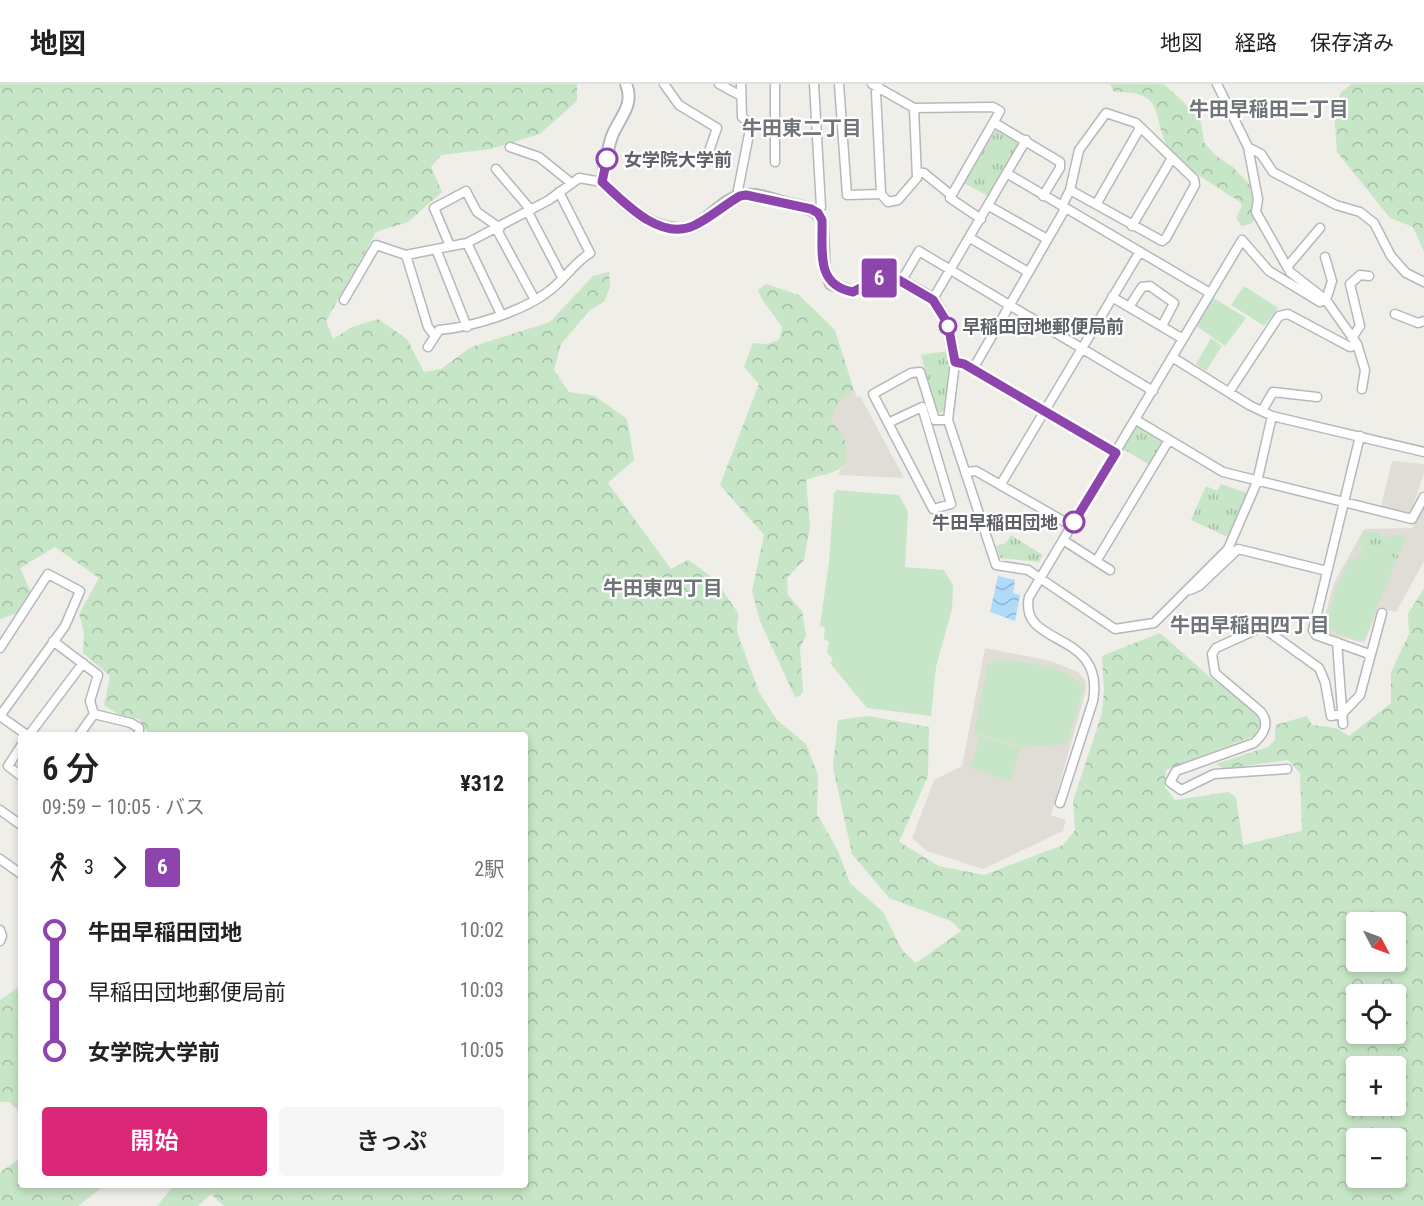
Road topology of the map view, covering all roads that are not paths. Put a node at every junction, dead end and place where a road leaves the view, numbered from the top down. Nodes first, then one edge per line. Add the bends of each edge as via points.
1 (626, 84) edge
2 (664, 84) edge
3 (719, 84) edge
4 (741, 84) edge
5 (775, 84) edge
6 (814, 84) edge
7 (840, 84) edge
8 (1217, 84) edge
9 (876, 86) edge
10 (741, 96) junction
11 (914, 108) junction
12 (995, 123) junction
13 (1140, 128) junction
14 (1026, 140) junction
15 (510, 147) dead end
16 (1248, 147) junction
17 (708, 154) dead end
18 (1172, 158) junction
19 (775, 162) dead end
20 (496, 170) dead end
21 (917, 172) junction
22 (1008, 174) junction
23 (570, 182) junction
24 (602, 182) junction
25 (1070, 190) junction
26 (559, 192) junction
27 (881, 194) junction
28 (951, 195) junction
29 (740, 196) junction
30 (1043, 196) junction
31 (1097, 204) junction
32 (989, 206) junction
33 (1063, 208) junction
34 (529, 211) junction
35 (818, 213) junction
36 (981, 219) junction
37 (1132, 226) junction
38 (1320, 228) dead end
39 (498, 229) junction
40 (970, 238) junction
41 (1047, 239) junction
42 (467, 243) junction
43 (450, 246) junction
44 (436, 249) junction
45 (1139, 253) junction
46 (406, 255) junction
47 (1325, 257) dead end
48 (1287, 267) junction
49 (951, 270) junction
50 (1028, 272) junction
51 (1369, 276) dead end
52 (562, 277) junction
53 (902, 280) junction
54 (1424, 282) edge
55 (1210, 293) junction
56 (1112, 297) junction
57 (344, 300) dead end
58 (535, 300) junction
59 (933, 300) junction
60 (1326, 300) junction
61 (1009, 305) junction
62 (1129, 307) junction
63 (501, 314) junction
64 (1395, 314) dead end
65 (1424, 321) edge
66 (467, 327) junction
67 (1162, 327) junction
68 (435, 336) junction
69 (1183, 339) junction
70 (1354, 341) junction
71 (428, 347) dead end
72 (1082, 347) junction
73 (1172, 357) junction
74 (955, 362) junction
75 (973, 369) junction
76 (1362, 389) dead end
77 (1153, 391) junction
78 (1229, 392) junction
79 (1317, 397) dead end
80 (1045, 411) junction
81 (1262, 411) junction
82 (1272, 416) junction
83 (948, 420) junction
84 (1136, 420) junction
85 (888, 423) junction
86 (1360, 436) junction
87 (1169, 440) junction
88 (1424, 452) edge
89 (1116, 453) junction
90 (967, 472) junction
91 (1257, 482) junction
92 (1001, 484) junction
93 (1424, 496) edge
94 (1343, 504) junction
95 (1072, 525) junction
96 (1063, 540) junction
97 (1097, 560) junction
98 (1110, 570) dead end
99 (1327, 571) junction
100 (1038, 578) junction
101 (1185, 591) junction
102 (1382, 613) dead end
103 (53, 642) junction
104 (1337, 642) junction
105 (0, 648) edge
106 (1370, 654) junction
107 (83, 663) junction
108 (94, 714) junction
109 (1342, 714) junction
110 (0, 716) edge
111 (1343, 724) dead end
112 (24, 732) edge
113 (30, 732) edge
114 (82, 732) edge
115 (139, 732) edge
116 (18, 751) edge
117 (1287, 769) dead end
118 (18, 774) edge
119 (1060, 803) dead end
120 (0, 810) edge
121 (18, 823) edge
122 (0, 859) edge
123 (18, 872) edge
124 (0, 930) edge
125 (0, 941) edge

1 - 24 street via 630,98 612,136
2 - 17 street via 679,105 717,128
3 - 10 street
4 - 10 street
5 - 19 street
6 - 35 street via 821,207
7 - 27 street via 847,195
8 - 16 street
9 - 11 street
9 - 27 street
10 - 29 street via 742,117 751,124
11 - 12 street via 993,106 1000,111
11 - 21 street
12 - 14 street
12 - 28 street
13 - 18 street
13 - 25 street via 1106,113 1079,150
13 - 31 street
14 - 22 street
14 - 30 street via 1060,162
15 - 23 street via 539,157
16 - 48 street via 1257,212
16 - 54 street via 1261,154 1274,172 1336,205 1360,212 1374,223 1391,256 1406,273
18 - 37 street
18 - 37 street via 1194,179 1195,185 1166,238 1162,241
20 - 34 street
21 - 27 street via 917,178 898,200 888,202
21 - 28 street via 924,173
22 - 30 street
22 - 32 street
23 - 24 street via 579,178
23 - 26 street
24 - 29 street via 646,221 680,229 696,225
25 - 31 street
25 - 33 street
26 - 34 street
26 - 52 street via 590,254
28 - 36 street via 954,203
29 - 35 street via 754,195
30 - 33 street
31 - 37 street
32 - 36 street
32 - 41 street
33 - 41 street
33 - 45 street
34 - 39 street
34 - 52 street
35 - 53 street via 822,220 824,267 831,284 853,292 882,276
36 - 40 street
38 - 48 street
39 - 42 street
39 - 43 street via 477,212 465,191 434,208
39 - 58 street
40 - 49 street
40 - 50 street
41 - 50 street
42 - 43 street
42 - 63 street
43 - 44 street
44 - 46 street
44 - 66 street
45 - 55 street
45 - 56 street
46 - 57 street via 376,245
46 - 68 street via 428,327
47 - 60 street via 1332,280
48 - 60 street
49 - 53 street via 919,250
49 - 59 street
49 - 61 street
50 - 61 street
51 - 70 street via 1359,275 1350,284 1360,326
52 - 58 street
53 - 59 street
55 - 60 street via 1242,240 1269,271 1320,303
55 - 69 street
56 - 62 street
56 - 72 street
58 - 63 street
59 - 74 street via 948,324
60 - 70 street
61 - 72 street
61 - 75 street
62 - 67 street
62 - 67 street via 1142,287 1150,286 1174,303
63 - 66 street
64 - 65 street via 1418,323
66 - 68 street via 439,330
67 - 69 street
68 - 71 street
69 - 73 street
70 - 76 street via 1365,370
70 - 78 street via 1350,347 1288,314 1279,316
72 - 77 street
72 - 80 street
73 - 77 street
73 - 78 street
74 - 75 street
74 - 83 street
75 - 80 street
77 - 84 street
78 - 81 street
79 - 81 street via 1273,392
80 - 89 street
80 - 92 street
81 - 82 street
82 - 86 street
82 - 91 street
83 - 85 street via 935,420 920,372 910,373 873,394
83 - 90 street
84 - 87 street
84 - 89 street
85 - 85 street via 933,509 951,504 922,406
86 - 88 street
86 - 94 street
87 - 91 street via 1223,472
87 - 97 street
89 - 95 street
90 - 92 street via 976,471
90 - 100 street via 996,565 1028,570
91 - 94 street
91 - 101 street via 1228,549
92 - 95 street
93 - 94 street via 1412,519
94 - 99 street
95 - 96 street
96 - 97 street
96 - 100 street
97 - 98 street
99 - 101 street via 1238,549 1199,586
99 - 104 street via 1313,630 1316,635
100 - 101 street via 1115,628 1154,623
100 - 119 street via 1026,608 1029,618 1086,657 1095,689
102 - 106 street
103 - 105 street via 65,626 80,591 48,574
103 - 107 street
103 - 110 street
104 - 106 street
104 - 109 street
106 - 109 street via 1360,695
107 - 108 street via 99,675 90,701
107 - 113 street
108 - 114 street
108 - 115 street via 130,723
109 - 111 street
109 - 117 street via 1331,716 1319,668 1262,627 1216,648 1212,654 1215,673 1261,712 1266,726 1262,737 1254,743 1176,771 1170,782 1181,789 1214,774
110 - 112 street
116 - 118 street via 8,766
120 - 121 street
122 - 123 street
124 - 125 street

